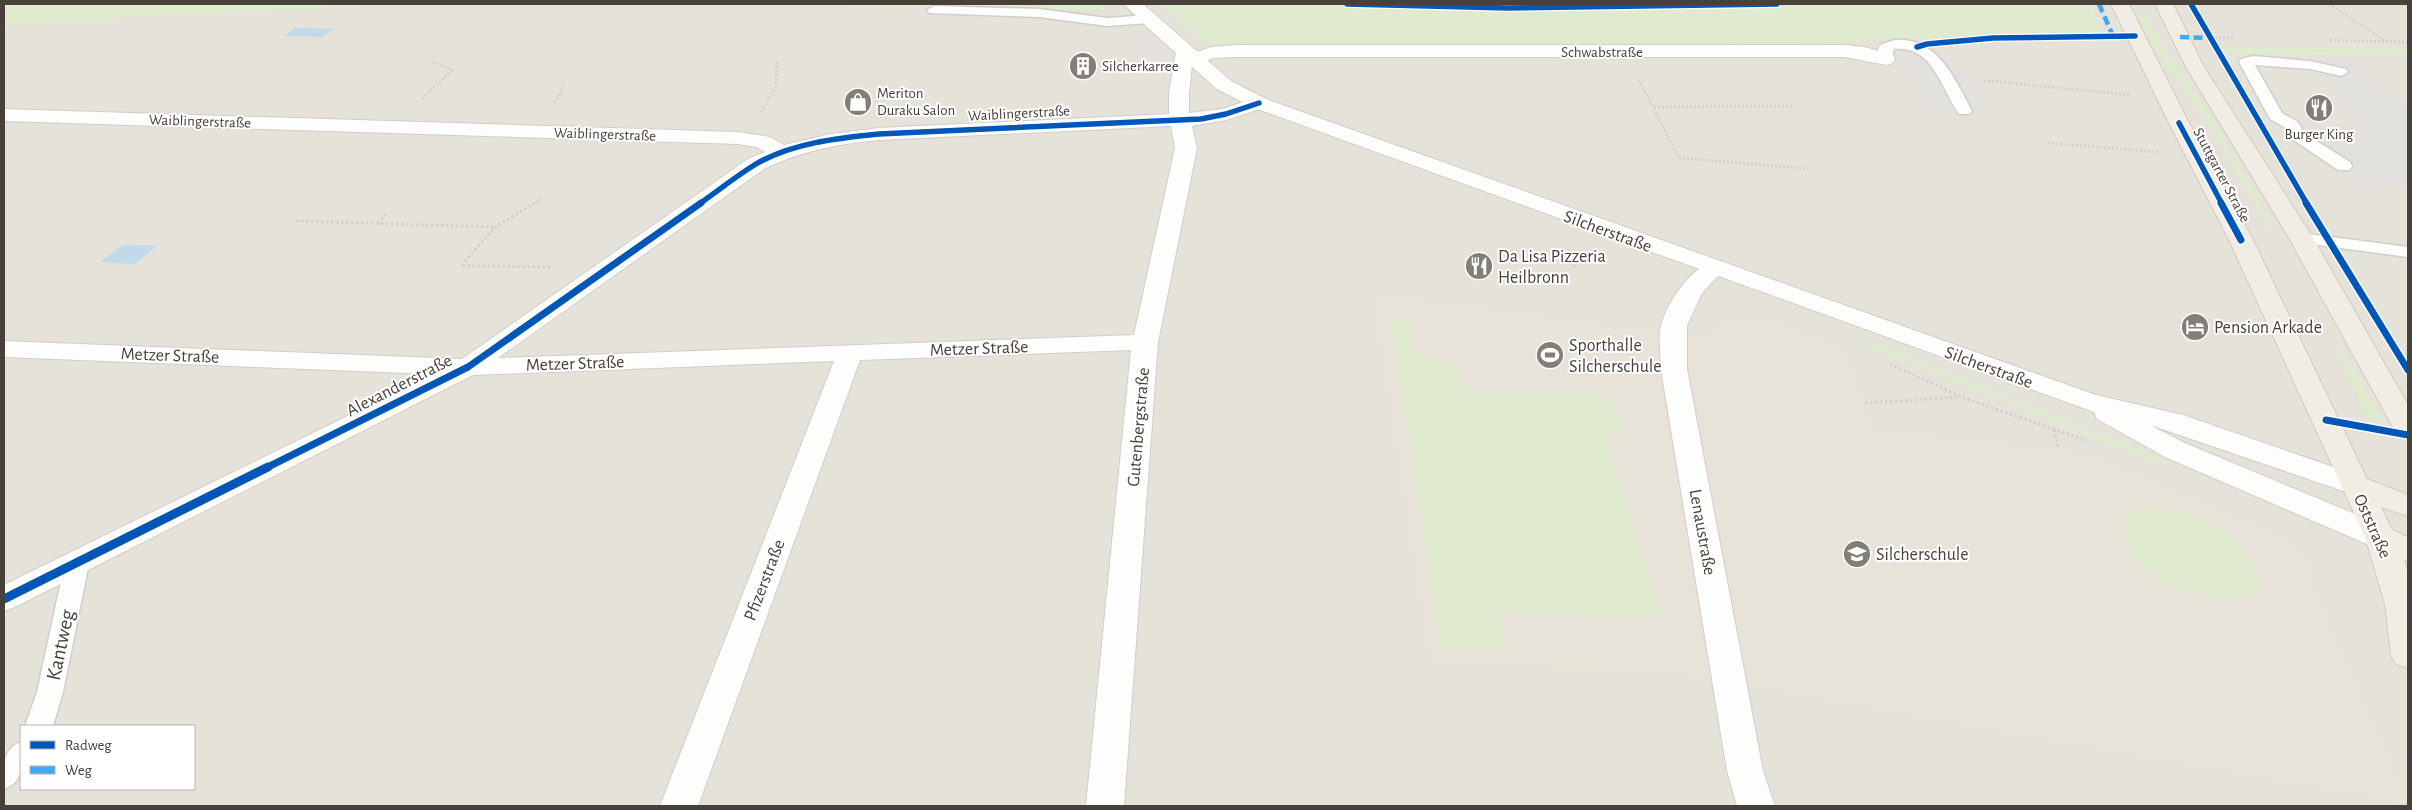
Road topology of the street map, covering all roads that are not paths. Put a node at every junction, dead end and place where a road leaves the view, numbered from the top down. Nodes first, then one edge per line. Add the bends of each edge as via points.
1 (1133, 4) edge
2 (2120, 4) edge
3 (2164, 4) edge
4 (934, 10) dead end
5 (1149, 19) junction
6 (1189, 56) junction
7 (1886, 59) joint
8 (2341, 72) dead end
9 (1258, 103) junction
10 (1964, 111) dead end
11 (4, 115) edge
12 (1180, 119) junction
13 (780, 152) junction
14 (2344, 166) dead end
15 (2301, 238) junction
16 (2408, 252) edge
17 (1713, 269) junction
18 (1146, 342) junction
19 (4, 349) edge
20 (850, 353) junction
21 (468, 367) junction
22 (2089, 402) junction
23 (2408, 429) edge
24 (2355, 485) junction
25 (2408, 506) edge
26 (2394, 544) edge
27 (77, 563) junction
28 (4, 600) edge
29 (2408, 655) edge
30 (39, 725) edge
31 (20, 755) edge
32 (4, 777) edge
33 (679, 806) edge
34 (1104, 806) edge
35 (1756, 806) edge

1 - 5 street, Silcherstraße
2 - 24 main road, Stuttgarter Straße via 2241,240
3 - 15 main road, Stuttgarter Straße via 2195,67
4 - 5 lane via 1039,13 1107,22
5 - 6 street, Silcherstraße
6 - 7 street, Schwabstraße via 1235,51 1845,50
6 - 9 street, Silcherstraße via 1224,85
6 - 12 street, Gutenbergstraße via 1179,95
7 - 10 lane, Schwabstraße via 1885,48 1894,44 1910,45 1925,51 1937,63
8 - 14 lane via 2310,64 2246,62 2276,116 2292,125 2298,136
9 - 12 street, Waiblingerstraße via 1226,114
9 - 17 street, Silcherstraße
11 - 13 street, Waiblingerstraße via 746,139 763,141
12 - 13 street, Waiblingerstraße via 846,137
12 - 18 street, Gutenbergstraße via 1186,148
13 - 21 street, Alexanderstraße via 756,164
15 - 16 lane
15 - 23 main road, Stuttgarter Straße
17 - 22 street, Silcherstraße
17 - 35 street, Lenaustraße via 1691,290 1674,326 1674,369 1746,771
18 - 20 street, Metzer Straße
18 - 34 street, Gutenbergstraße
19 - 21 street, Metzer Straße
20 - 21 street, Metzer Straße
20 - 33 street, Pfizerstraße
21 - 27 street, Alexanderstraße
22 - 24 street, Silcherstraße via 2173,421
22 - 26 street, Silcherstraße via 2175,450
24 - 25 main road
24 - 26 main road, Oststraße
26 - 29 main road, Oststraße via 2397,589
27 - 28 street, Alexanderstraße
27 - 30 lane, Kantweg via 50,692
31 - 32 lane

